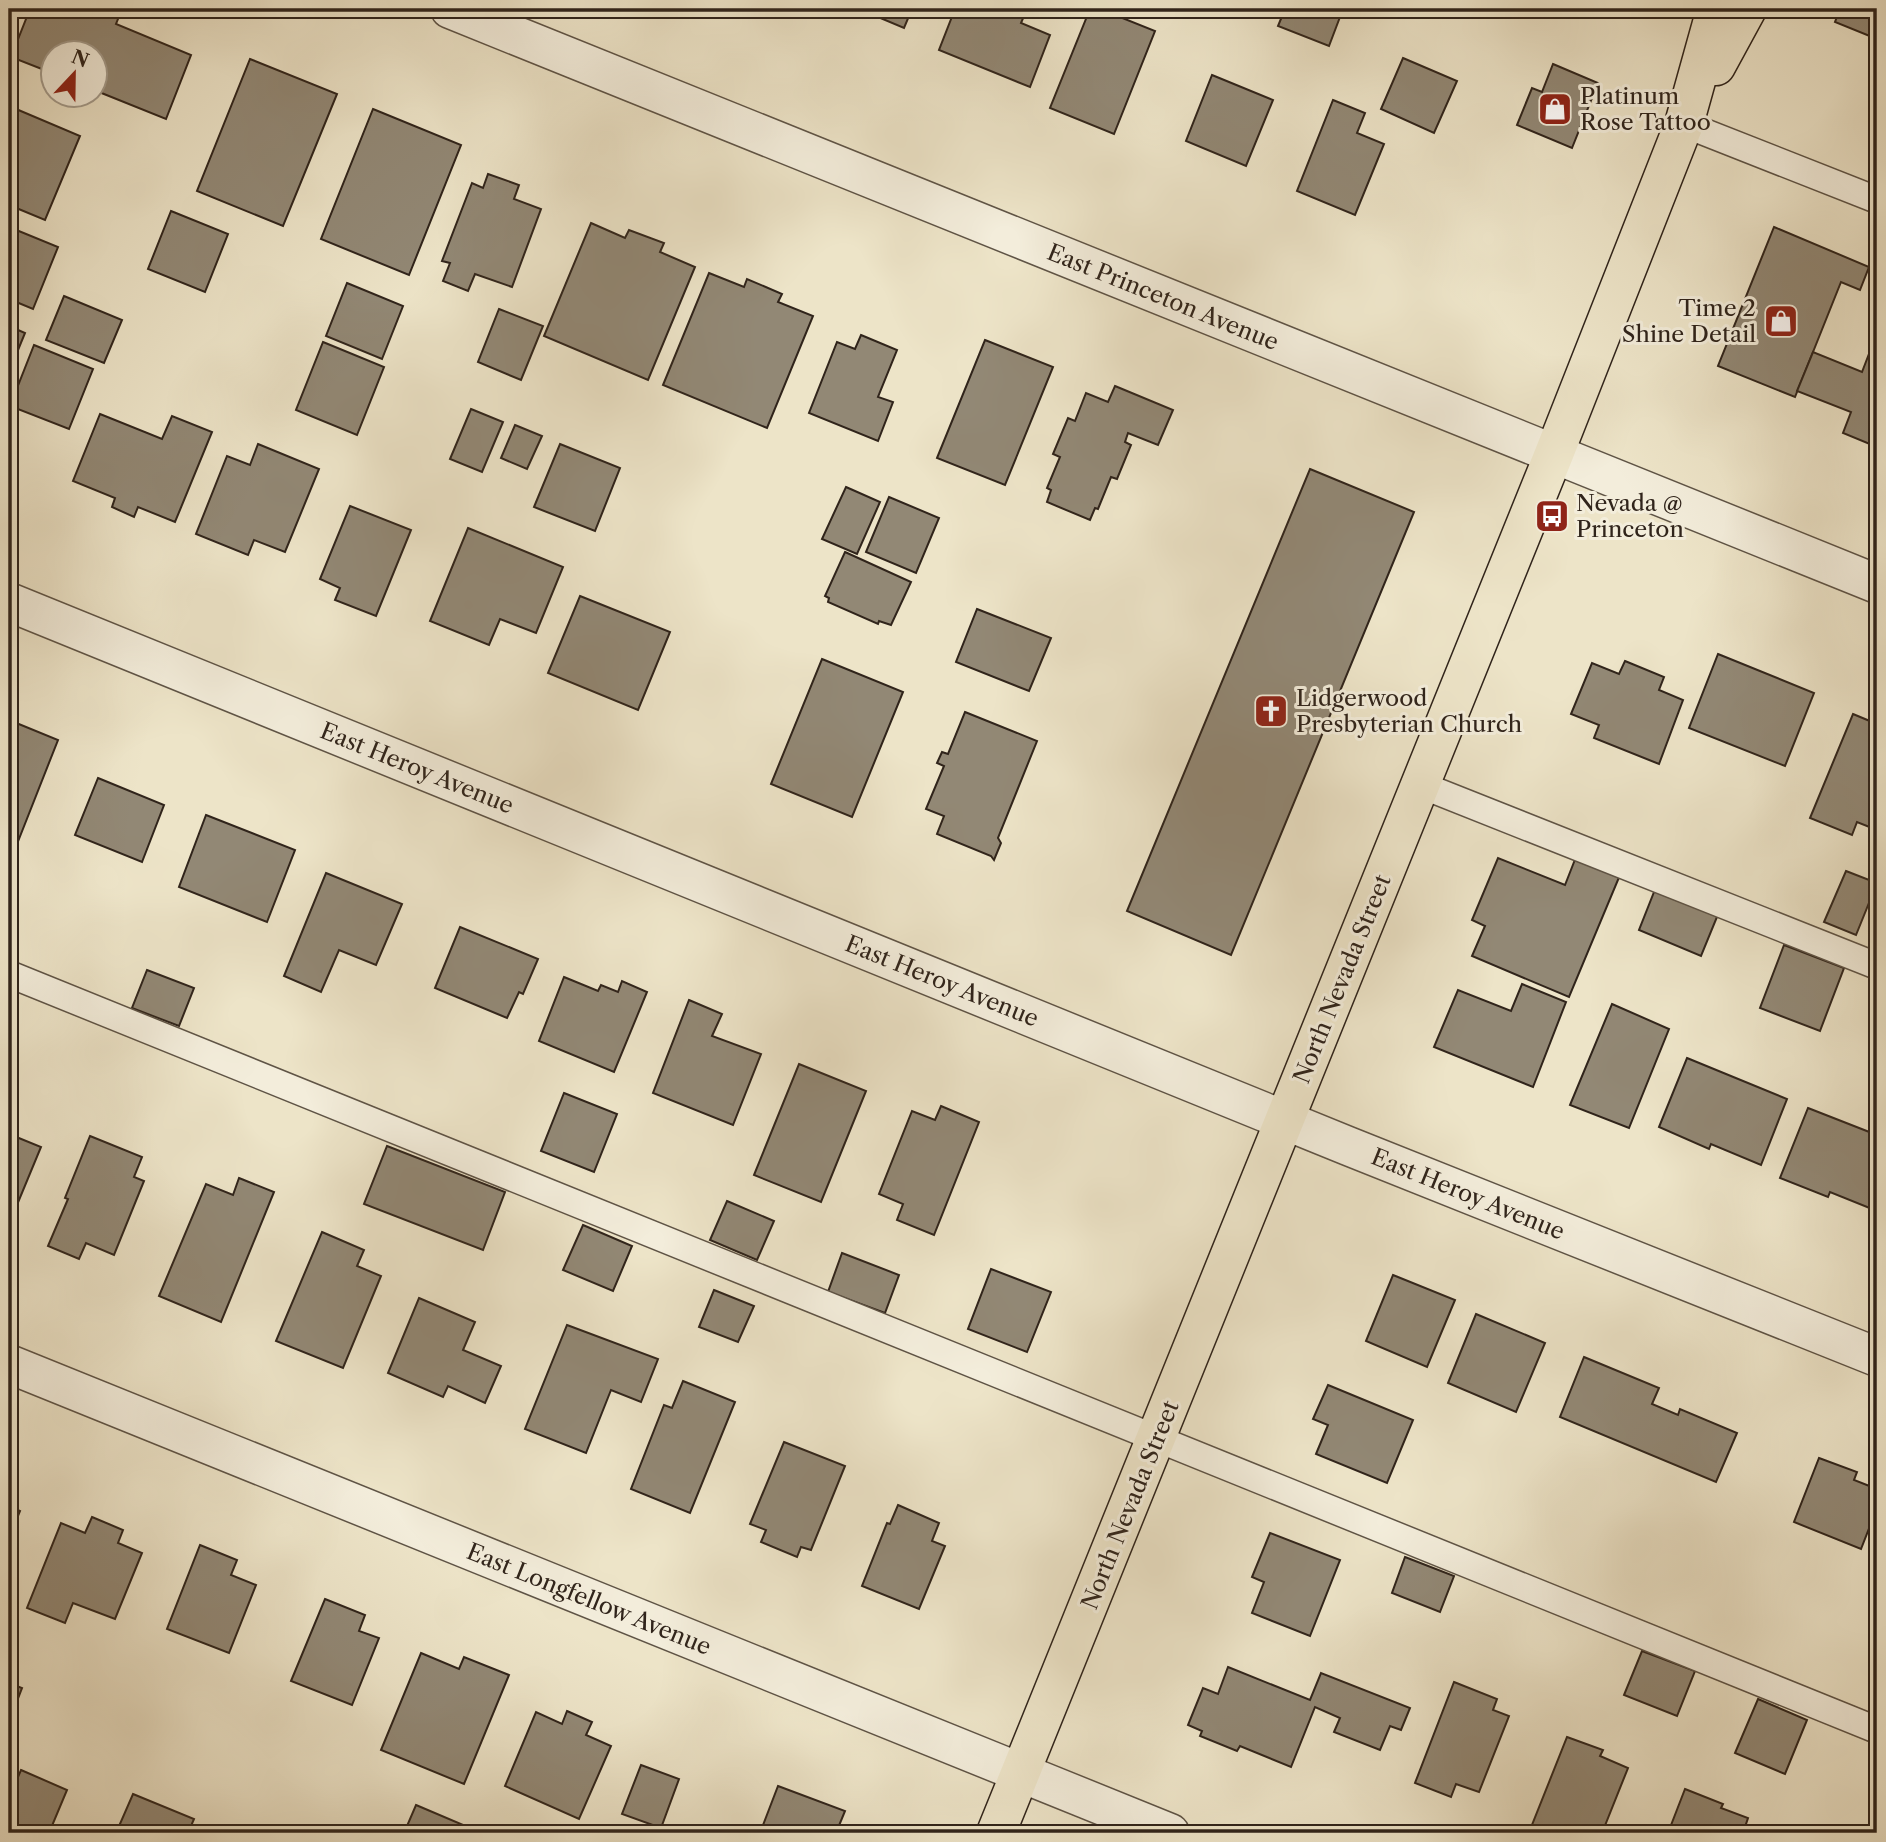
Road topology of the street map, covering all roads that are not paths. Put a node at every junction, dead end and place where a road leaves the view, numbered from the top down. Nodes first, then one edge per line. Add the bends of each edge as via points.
1 (450, 9) edge
2 (1716, 9) edge
3 (1747, 9) edge
4 (1684, 124) junction
5 (1877, 200) edge
6 (1554, 454) junction
7 (1877, 583) edge
8 (9, 602) edge
9 (1421, 785) junction
10 (1877, 966) edge
11 (9, 974) edge
12 (1285, 1121) junction
13 (1877, 1357) edge
14 (9, 1364) edge
15 (1156, 1440) junction
16 (1877, 1730) edge
17 (1021, 1773) junction
18 (996, 1833) edge
19 (1170, 1833) edge

1 - 6 street, East Princeton Avenue
2 - 4 main road, North Nevada Street
3 - 4 main road, North Nevada Street
4 - 5 lane
4 - 6 main road, North Nevada Street
6 - 7 street, East Princeton Avenue
6 - 9 main road, North Nevada Street
8 - 12 street, East Heroy Avenue
9 - 10 lane
9 - 12 main road, North Nevada Street
11 - 15 lane
12 - 13 street, East Heroy Avenue
12 - 15 main road, North Nevada Street
14 - 17 street, East Longfellow Avenue
15 - 16 lane
15 - 17 main road, North Nevada Street
17 - 18 main road, North Nevada Street
17 - 19 street, East Longfellow Avenue

